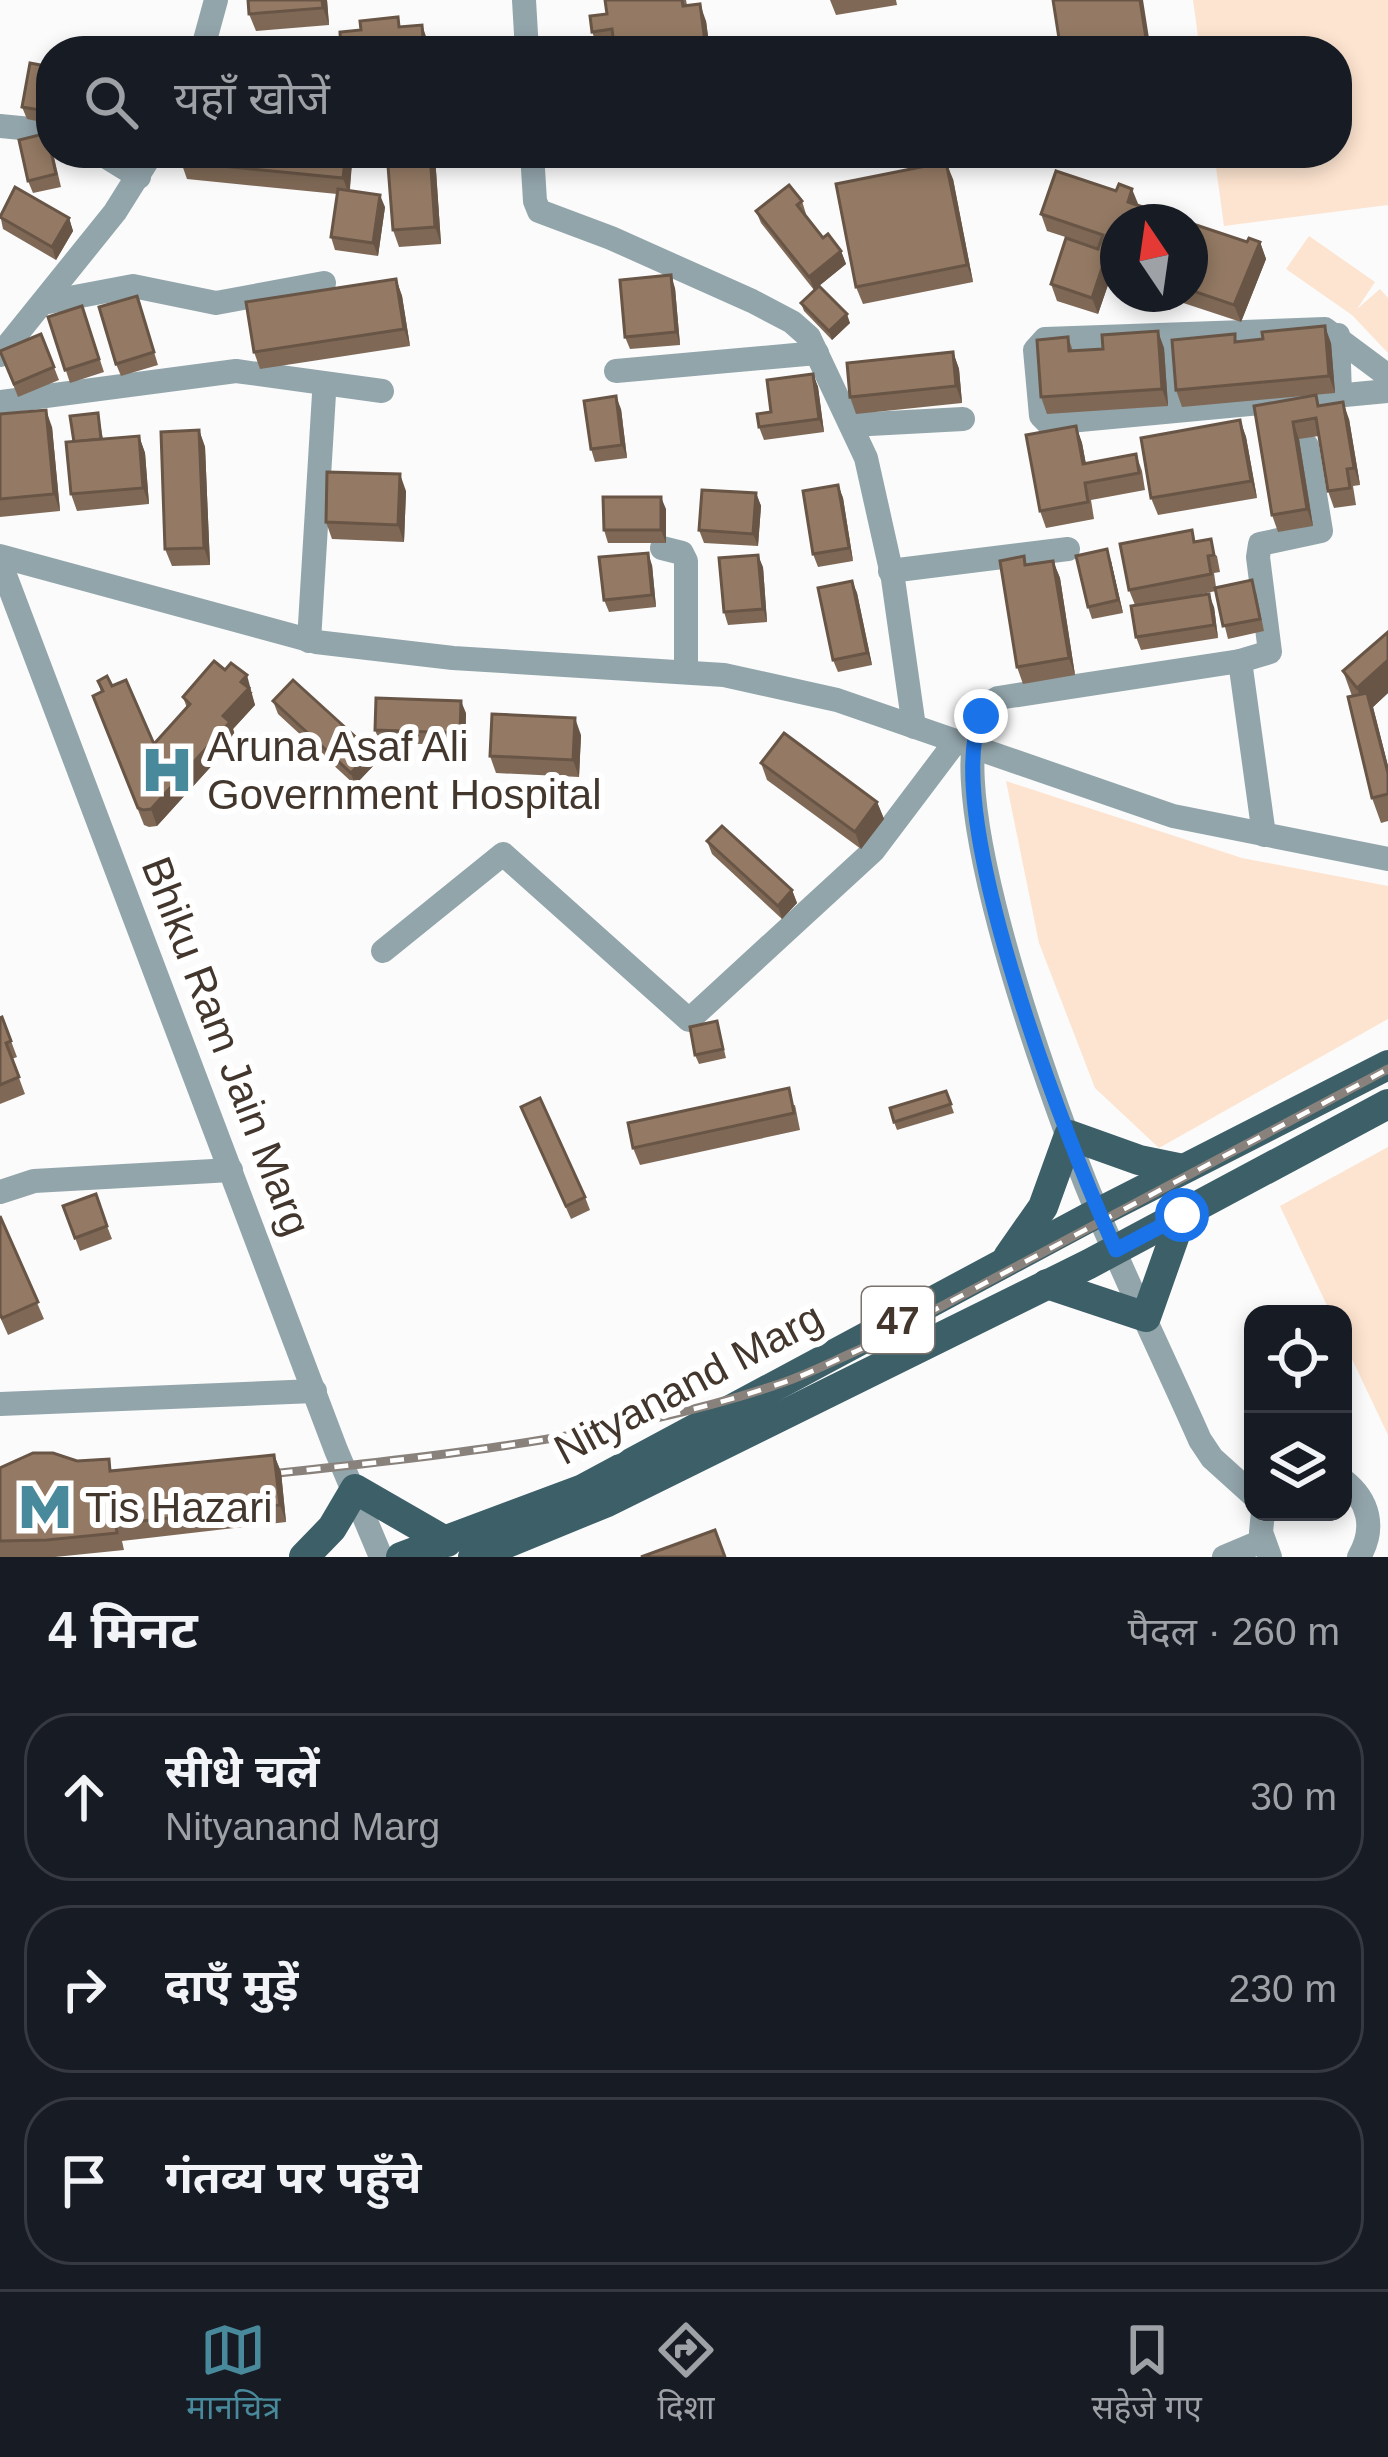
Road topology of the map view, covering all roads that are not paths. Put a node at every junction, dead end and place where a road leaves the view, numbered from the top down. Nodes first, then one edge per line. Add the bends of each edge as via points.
1 (216, 0) edge
2 (524, 0) edge
3 (206, 36) edge
4 (526, 36) edge
5 (0, 126) edge
6 (36, 130) edge
7 (124, 168) edge
8 (144, 168) edge
9 (533, 168) edge
10 (139, 177) junction
11 (324, 283) dead end
12 (43, 303) junction
13 (1164, 335) junction
14 (1338, 335) junction
15 (818, 353) junction
16 (0, 355) edge
17 (616, 371) dead end
18 (1388, 376) edge
19 (382, 391) dead end
20 (1388, 392) edge
21 (324, 394) dead end
22 (1340, 395) junction
23 (0, 401) edge
24 (1170, 411) junction
25 (963, 419) dead end
26 (851, 424) junction
27 (1306, 446) dead end
28 (662, 548) dead end
29 (1068, 549) dead end
30 (0, 559) edge
31 (890, 571) junction
32 (68, 576) junction
33 (15, 593) junction
34 (309, 640) junction
35 (1240, 661) junction
36 (686, 672) junction
37 (914, 727) junction
38 (965, 744) junction
39 (1264, 835) junction
40 (1388, 859) edge
41 (383, 951) dead end
42 (1388, 1065) edge
43 (1388, 1104) edge
44 (1069, 1135) junction
45 (1183, 1169) junction
46 (231, 1170) junction
47 (0, 1192) edge
48 (1099, 1213) junction
49 (1182, 1215) junction
50 (1116, 1250) junction
51 (1003, 1264) junction
52 (1047, 1284) junction
53 (1146, 1317) junction
54 (315, 1391) junction
55 (0, 1404) edge
56 (721, 1430) junction
57 (1352, 1486) edge
58 (1244, 1488) edge
59 (355, 1489) junction
60 (1377, 1503) edge
61 (460, 1549) edge
62 (1266, 1549) edge
63 (304, 1557) edge
64 (381, 1557) edge
65 (401, 1557) edge
66 (1224, 1557) edge
67 (1359, 1557) edge

1 - 3 street
2 - 4 street
5 - 6 street
7 - 10 street
8 - 10 street
9 - 15 street via 539,211 792,322
10 - 12 street
11 - 12 street via 216,303 134,286
12 - 16 street
13 - 14 street
13 - 24 street
13 - 24 street via 1046,339 1036,350 1037,372 1048,423
14 - 18 street
14 - 22 street
15 - 17 street
15 - 26 street
19 - 23 street via 236,371
20 - 22 street
21 - 34 street
22 - 24 street
25 - 26 street
26 - 31 street
27 - 35 street via 1322,531 1260,544 1270,652
28 - 36 street via 686,561
29 - 31 street
30 - 32 street
30 - 33 street, Bhiku Ram Jain Marg
31 - 37 street
32 - 33 street
32 - 34 street
33 - 46 street, Bhiku Ram Jain Marg
34 - 36 street
35 - 38 street via 993,699
35 - 39 street
36 - 37 street via 837,700
37 - 38 street
38 - 39 street via 1173,816
38 - 41 street via 873,851 688,1020 503,854
38 - 44 street via 995,912
39 - 40 street
42 - 45 main road, Nityanand Marg / 47
43 - 49 main road, Nityanand Marg / 47
44 - 45 main road
44 - 48 street
44 - 51 main road via 1043,1207
45 - 48 main road, Nityanand Marg / 47
46 - 47 street via 34,1181
46 - 54 street, Bhiku Ram Jain Marg
48 - 50 street
48 - 51 main road, Nityanand Marg / 47
49 - 50 main road, Nityanand Marg / 47
49 - 53 main road
50 - 52 main road, Nityanand Marg / 47
50 - 53 street
51 - 56 main road, Nityanand Marg / 47
52 - 53 main road
52 - 56 main road, Nityanand Marg / 47
53 - 58 street via 1200,1439
54 - 55 street
54 - 59 street, Bhiku Ram Jain Marg
56 - 61 main road, Nityanand Marg / 47
57 - 60 street
59 - 61 main road
59 - 63 main road
59 - 64 street, Bhiku Ram Jain Marg
60 - 67 street
61 - 65 main road, Nityanand Marg / 47
62 - 66 street

